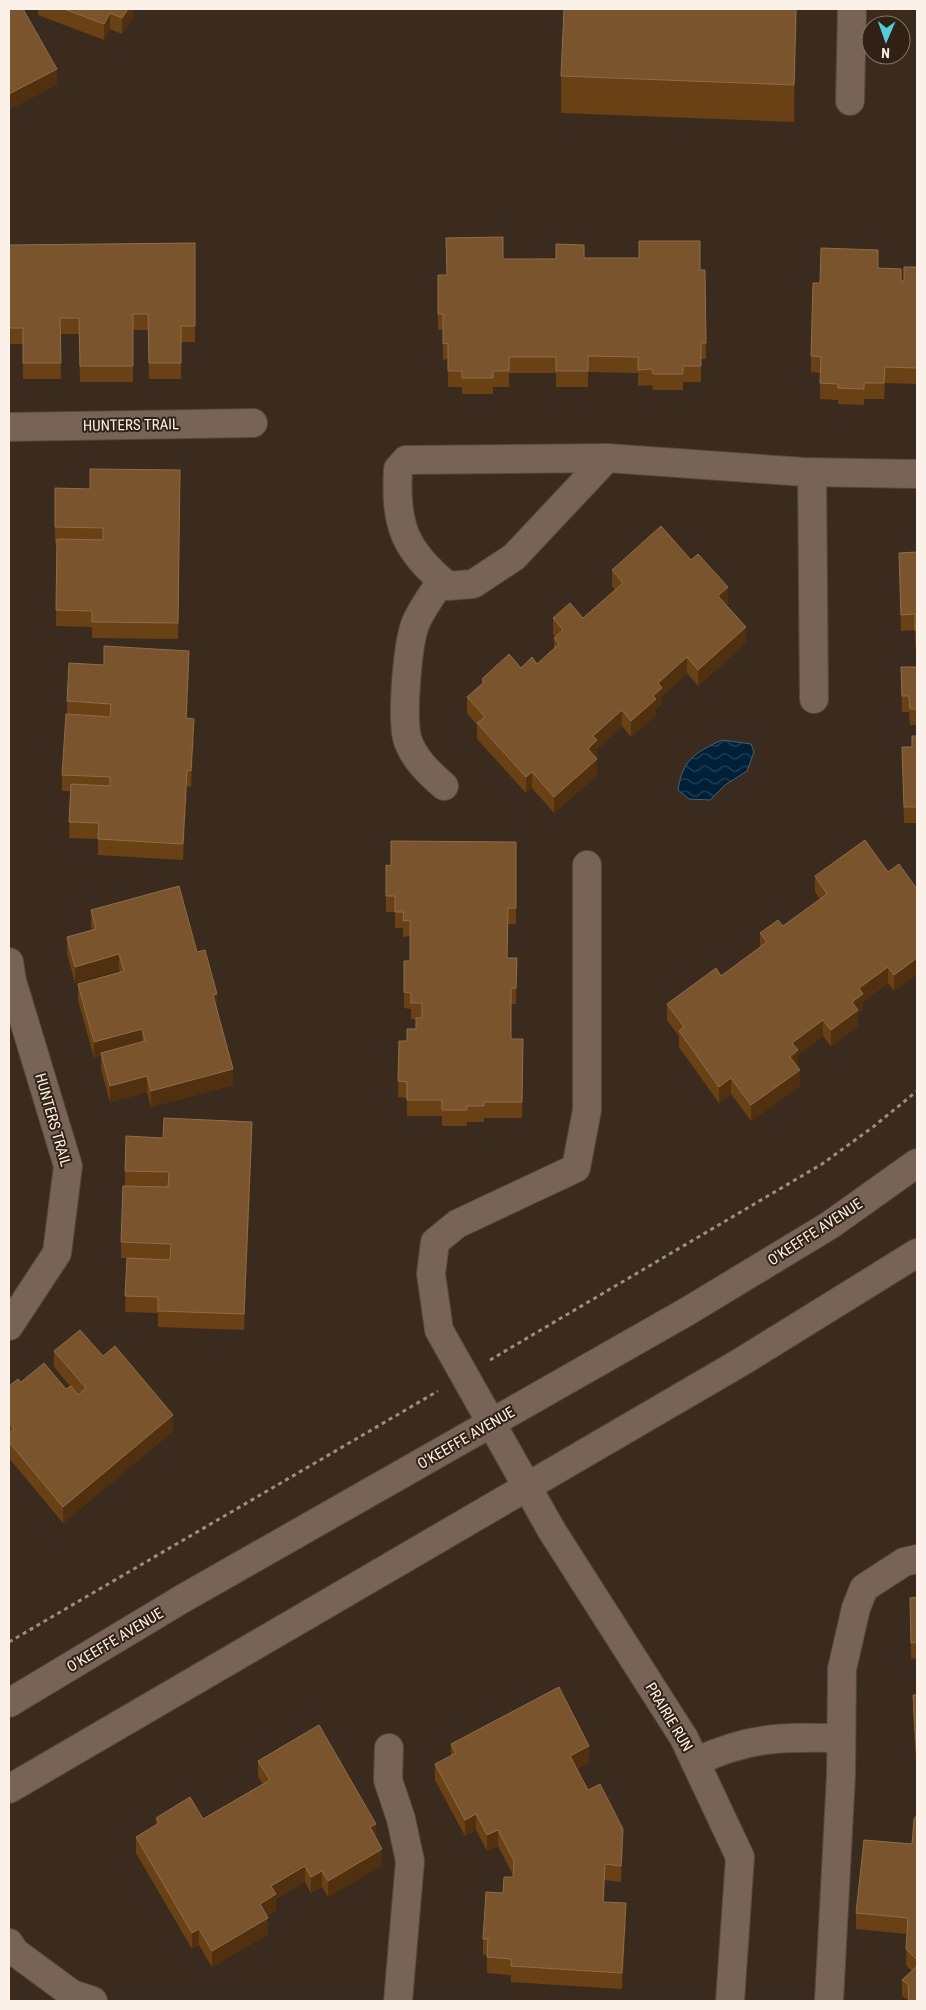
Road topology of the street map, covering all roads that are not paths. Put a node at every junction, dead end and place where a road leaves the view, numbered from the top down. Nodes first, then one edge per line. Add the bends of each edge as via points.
1 (852, 9) edge
2 (850, 101) dead end
3 (253, 423) dead end
4 (9, 427) edge
5 (607, 458) junction
6 (812, 472) junction
7 (917, 474) edge
8 (441, 581) junction
9 (814, 699) dead end
10 (444, 786) dead end
11 (587, 865) dead end
12 (9, 962) edge
13 (917, 1162) edge
14 (917, 1253) edge
15 (9, 1326) edge
16 (493, 1424) junction
17 (527, 1486) junction
18 (917, 1559) edge
19 (9, 1703) edge
20 (841, 1738) junction
21 (388, 1748) dead end
22 (695, 1762) junction
23 (9, 1789) edge
24 (9, 1943) edge
25 (88, 2000) edge
26 (398, 2001) edge
27 (730, 2001) edge
28 (829, 2001) edge

1 - 2 street
3 - 4 street, HUNTERS TRAIL
5 - 6 street
5 - 8 street via 514,557 473,584 448,586
5 - 8 street via 406,460 398,469 399,519 416,556
6 - 7 street
6 - 9 street
8 - 10 street via 416,621 408,659 406,695 407,738 421,764
11 - 16 street, PRAIRIE RUN via 588,1110 576,1168 457,1224 436,1242 432,1274 439,1330
12 - 15 street, HUNTERS TRAIL via 68,1166 57,1253
13 - 16 street, O'KEEFFE AVENUE via 830,1225 688,1312
14 - 17 street via 741,1362
16 - 17 street, PRAIRIE RUN
16 - 19 street, O'KEEFFE AVENUE via 182,1599
17 - 22 street, PRAIRIE RUN via 552,1531 684,1738
17 - 23 street
18 - 20 street via 904,1562 864,1588 842,1669
20 - 22 street via 777,1737 742,1743
20 - 28 street
21 - 26 street via 388,1780 410,1861
22 - 27 street, PRAIRIE RUN via 740,1858
24 - 25 street via 15,1952 72,1994

